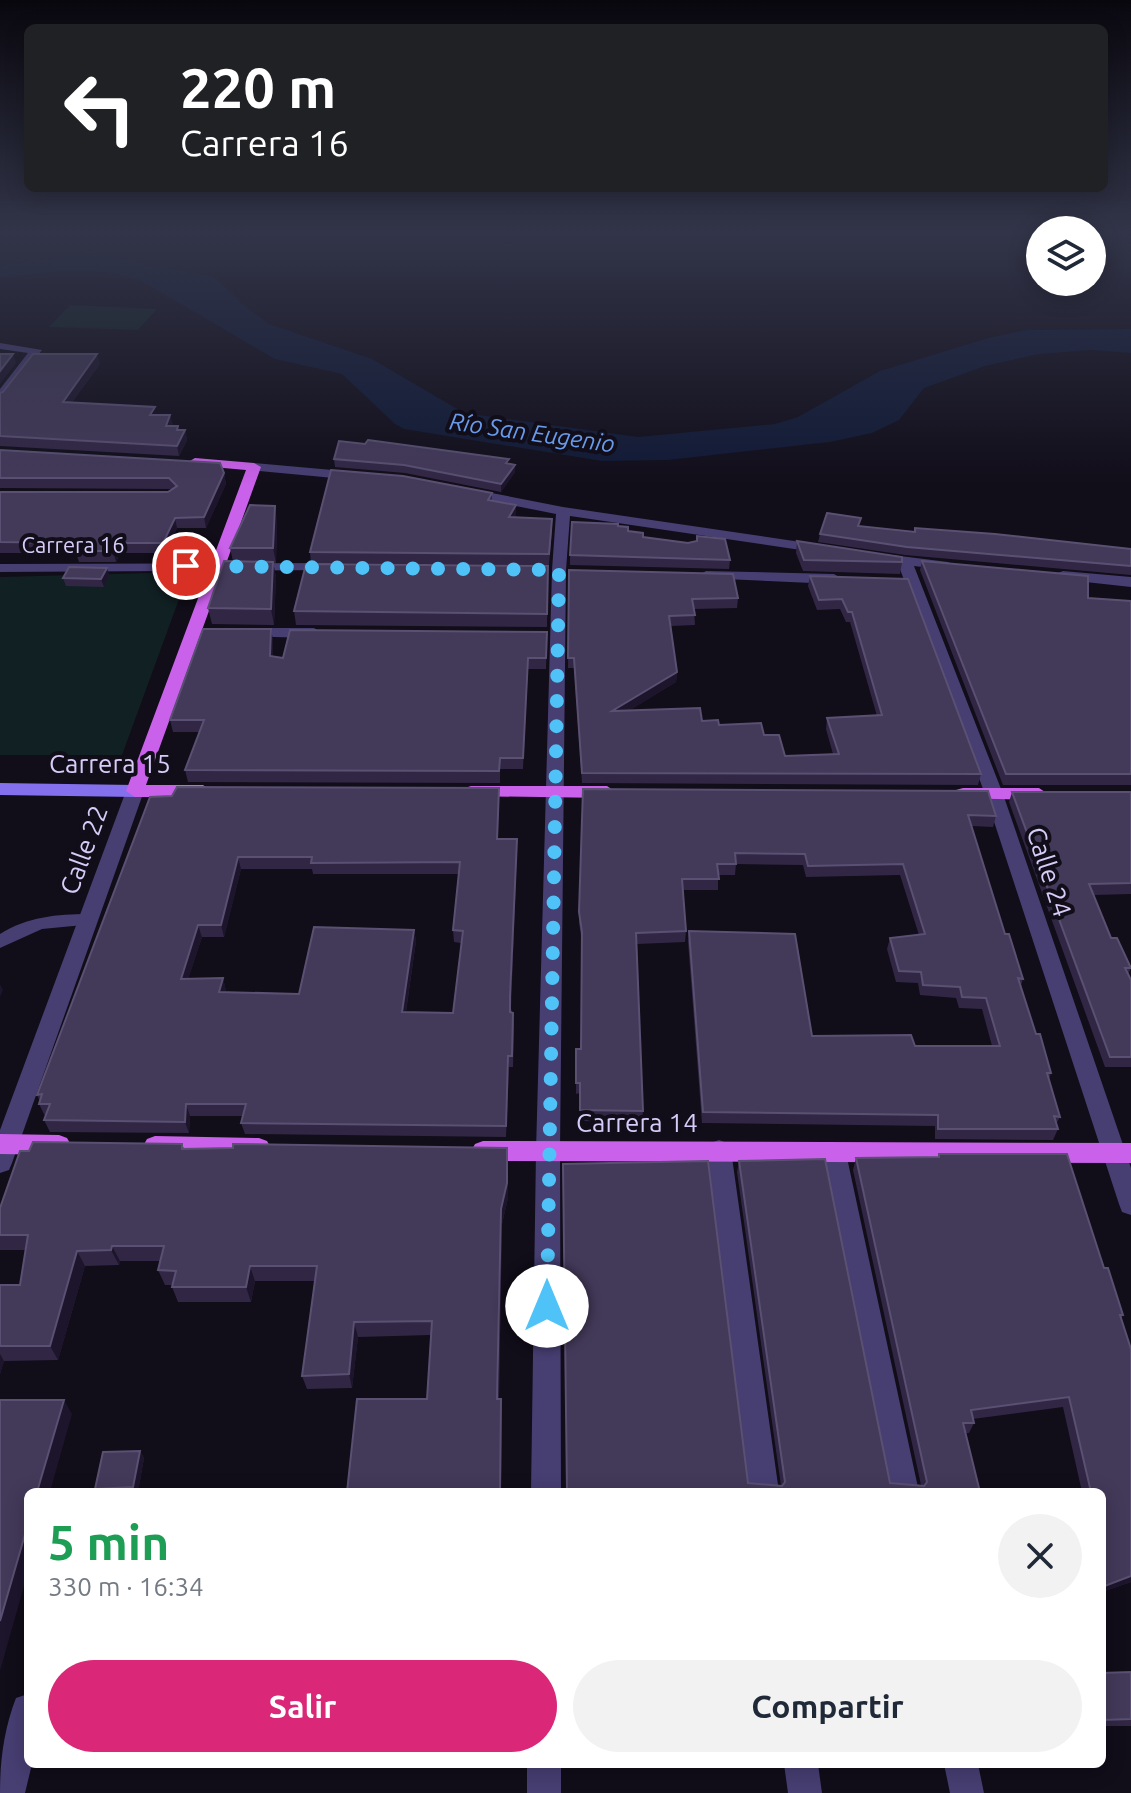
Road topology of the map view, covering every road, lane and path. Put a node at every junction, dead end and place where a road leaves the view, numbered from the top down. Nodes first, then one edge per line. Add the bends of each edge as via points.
1 (0, 346) edge
2 (0, 397) edge
3 (188, 462) edge
4 (254, 467) junction
5 (374, 477) edge
6 (450, 489) edge
7 (563, 511) junction
8 (843, 552) edge
9 (858, 555) edge
10 (905, 562) junction
11 (217, 566) junction
12 (341, 567) edge
13 (965, 567) edge
14 (0, 568) edge
15 (683, 574) edge
16 (1041, 574) edge
17 (852, 580) edge
18 (1131, 582) edge
19 (208, 632) junction
20 (336, 633) edge
21 (0, 789) edge
22 (135, 791) junction
23 (229, 791) edge
24 (446, 792) edge
25 (555, 792) junction
26 (633, 792) edge
27 (947, 794) edge
28 (994, 794) junction
29 (1055, 794) edge
30 (88, 920) junction
31 (0, 942) edge
32 (86, 1146) edge
33 (134, 1146) edge
34 (278, 1148) edge
35 (453, 1150) edge
36 (719, 1150) junction
37 (2, 1151) edge
38 (548, 1151) junction
39 (834, 1153) junction
40 (1121, 1153) edge
41 (1131, 1204) edge
42 (546, 1488) edge
43 (763, 1488) edge
44 (903, 1488) edge
45 (24, 1727) edge
46 (544, 1768) edge
47 (802, 1768) edge
48 (962, 1768) edge
49 (8, 1793) edge
50 (544, 1793) edge
51 (805, 1793) edge
52 (967, 1793) edge

1 - 2 street via 36,350
3 - 4 main road
4 - 5 street
4 - 11 main road, Calle 22
6 - 7 street
7 - 8 street
7 - 25 street via 550,635
9 - 10 street
10 - 13 street
10 - 28 street, Calle 24 via 906,581
11 - 12 street, Carrera 16
11 - 14 street, Carrera 16
11 - 19 main road, Calle 22
15 - 17 street
16 - 18 street
19 - 20 street
19 - 22 main road, Calle 22
21 - 22 main road, Carrera 15
22 - 23 main road, Carrera 15
22 - 30 street, Calle 22
24 - 25 main road
25 - 26 main road
25 - 38 street
27 - 28 main road
28 - 29 main road
28 - 40 street, Calle 24
30 - 31 lane via 49,920
30 - 37 street, Calle 22
32 - 37 main road
33 - 34 main road
35 - 38 main road, Carrera 14
36 - 38 main road, Carrera 14
36 - 39 main road, Carrera 14
36 - 43 street
38 - 42 street
39 - 40 main road, Carrera 14
39 - 44 street
40 - 41 street, Calle 24
45 - 49 street
46 - 50 street
47 - 51 street
48 - 52 street

